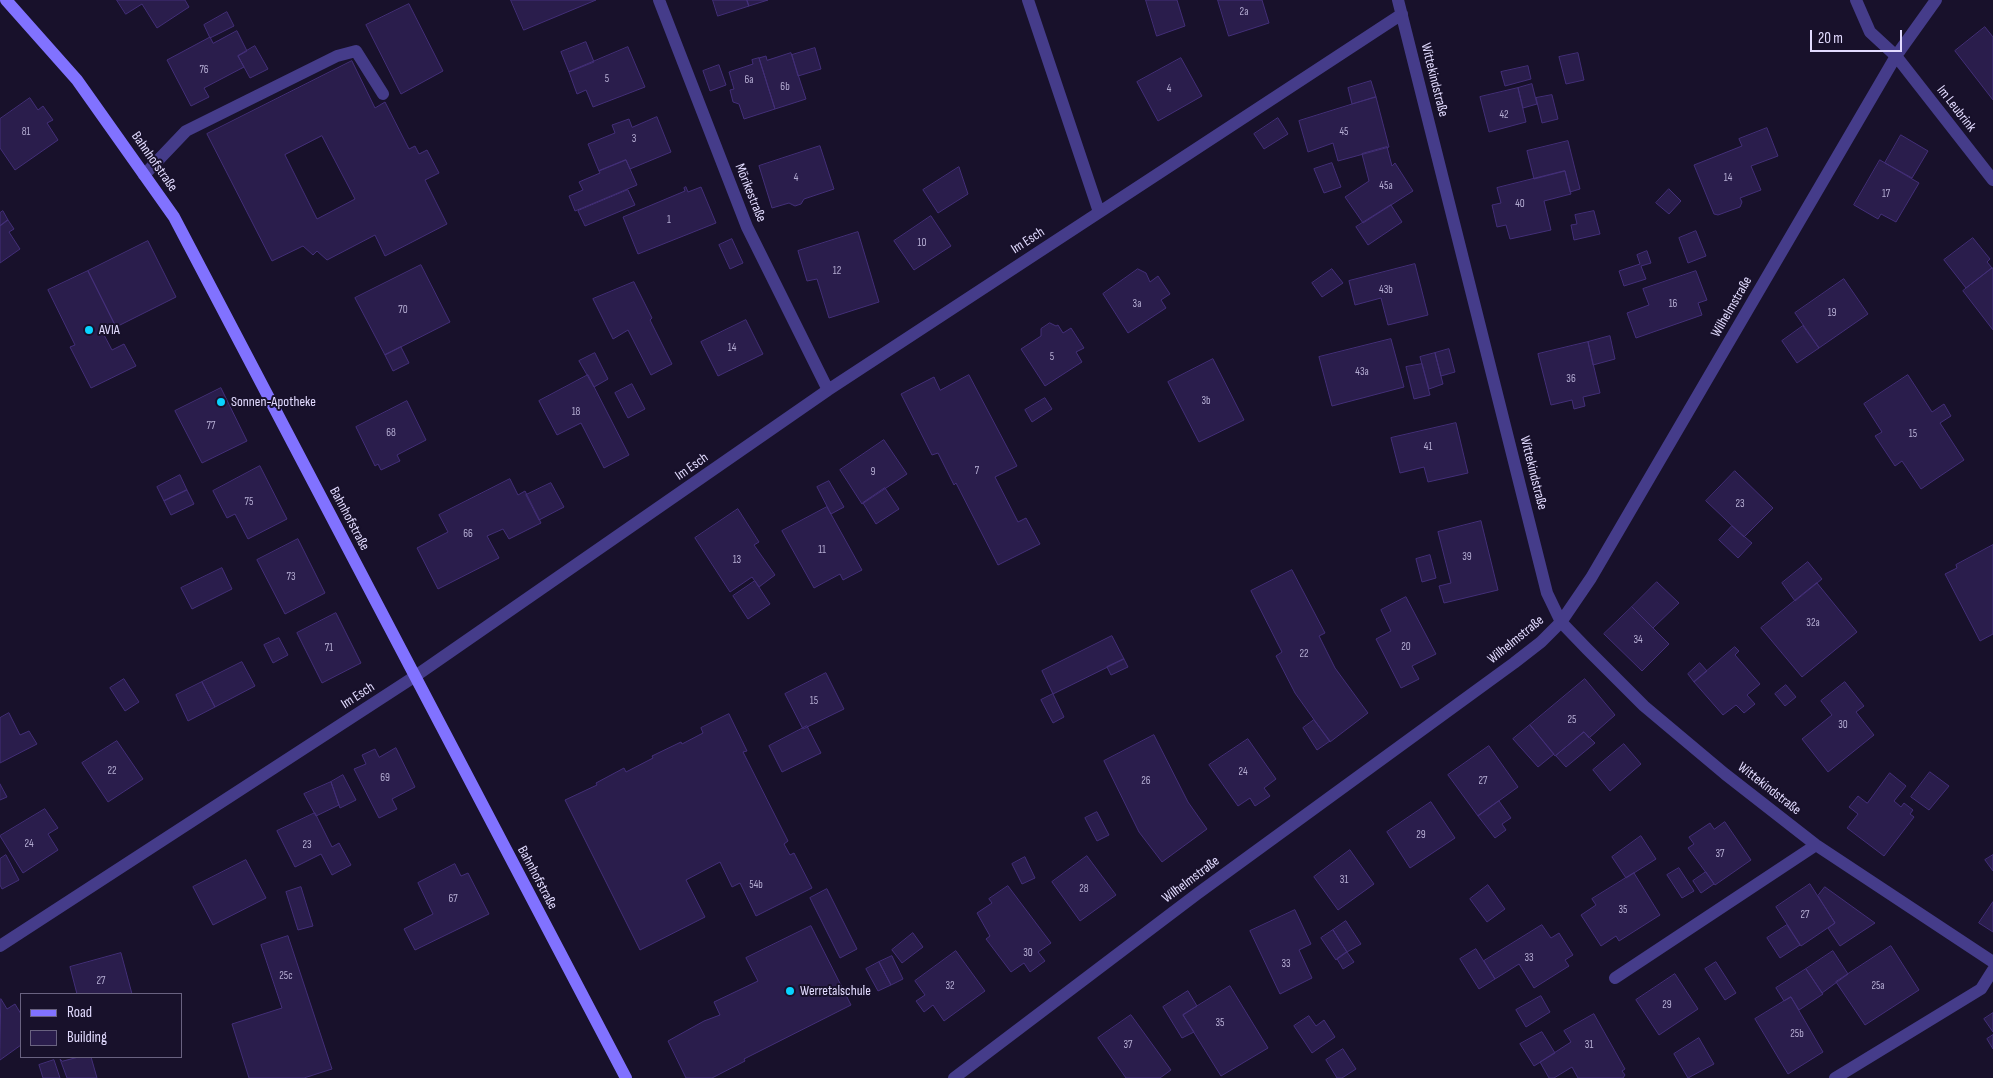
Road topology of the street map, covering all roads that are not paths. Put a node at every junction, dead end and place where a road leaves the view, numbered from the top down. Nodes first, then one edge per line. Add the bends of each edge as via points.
1 (6, 0) edge
2 (659, 0) edge
3 (1028, 0) edge
4 (1398, 0) edge
5 (1856, 0) edge
6 (1936, 0) edge
7 (1402, 14) junction
8 (1896, 56) junction
9 (383, 94) dead end
10 (144, 175) junction
11 (1993, 180) edge
12 (1099, 212) junction
13 (828, 390) junction
14 (1561, 622) junction
15 (414, 677) junction
16 (1816, 845) junction
17 (0, 946) edge
18 (1993, 962) edge
19 (1993, 970) edge
20 (1616, 978) dead end
21 (626, 1078) edge
22 (954, 1078) edge
23 (1836, 1078) edge

1 - 10 street, Bahnhofstraße via 77,80
2 - 13 street, Mörikestraße via 747,227
3 - 12 street
4 - 7 street, Wittekindstraße
5 - 8 street, Im Leubrink via 1870,32
6 - 8 street, Wilhelmstraße
7 - 12 street, Im Esch
7 - 14 street, Wittekindstraße via 1547,593
8 - 11 street, Im Leubrink
8 - 14 street, Wilhelmstraße via 1591,578
9 - 10 street via 356,51 337,56 186,131
10 - 15 street, Bahnhofstraße via 174,217
12 - 13 street, Im Esch
13 - 15 street, Im Esch
14 - 16 street, Wittekindstraße via 1644,706
14 - 22 street, Wilhelmstraße via 1520,658 1197,894
15 - 17 street, Im Esch
15 - 21 street, Bahnhofstraße
16 - 18 street, Wittekindstraße
16 - 20 street
19 - 23 street via 1981,989

